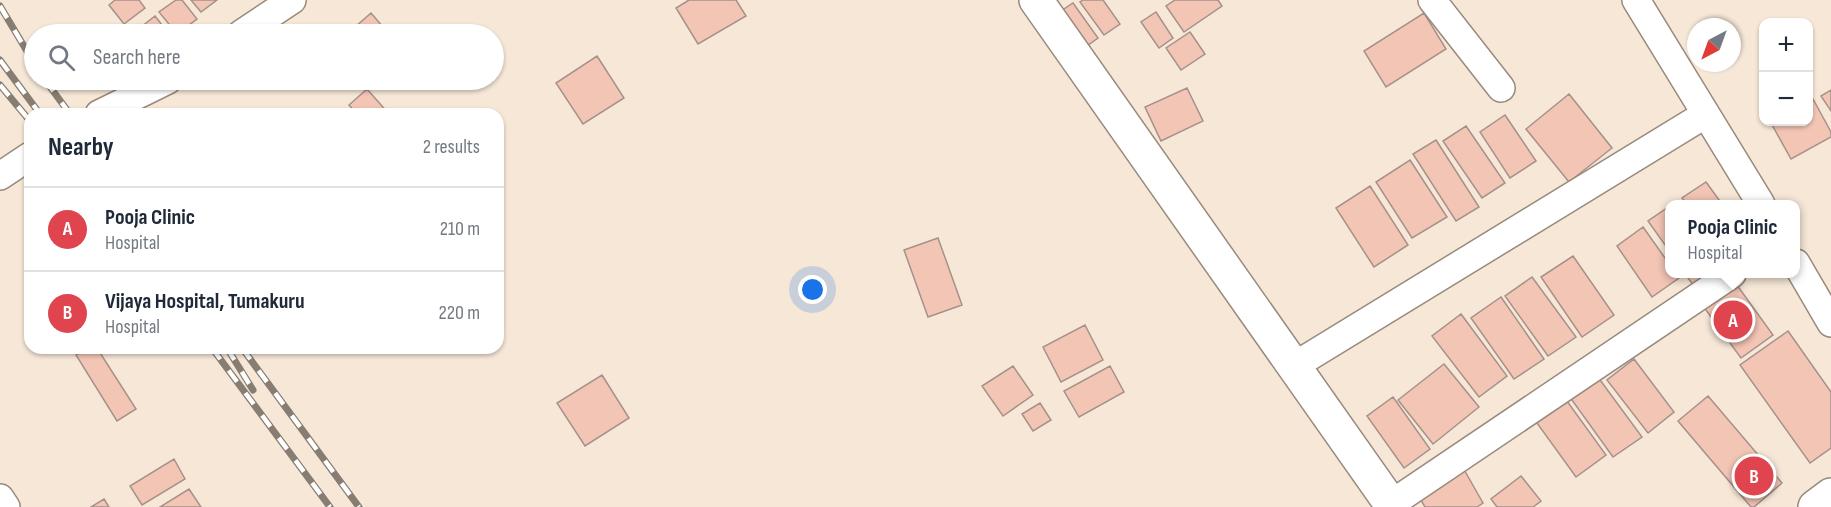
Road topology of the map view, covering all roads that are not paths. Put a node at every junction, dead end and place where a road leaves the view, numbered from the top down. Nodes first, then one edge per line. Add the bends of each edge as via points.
1 (292, 0) edge
2 (1036, 0) edge
3 (1432, 0) edge
4 (1636, 0) edge
5 (256, 24) edge
6 (1501, 88) dead end
7 (148, 90) edge
8 (111, 108) edge
9 (1706, 114) junction
10 (24, 160) edge
11 (0, 176) edge
12 (1759, 200) edge
13 (1800, 270) edge
14 (1725, 278) edge
15 (1831, 323) edge
16 (1294, 366) junction
17 (1831, 495) edge
18 (0, 498) edge
19 (1392, 505) edge
20 (6, 507) edge
21 (1815, 507) edge

1 - 5 street
2 - 16 street
3 - 6 street
4 - 9 street
7 - 8 street
9 - 12 street
9 - 16 street
10 - 11 street
13 - 15 street
14 - 19 street
16 - 19 street
17 - 21 street
18 - 20 street

